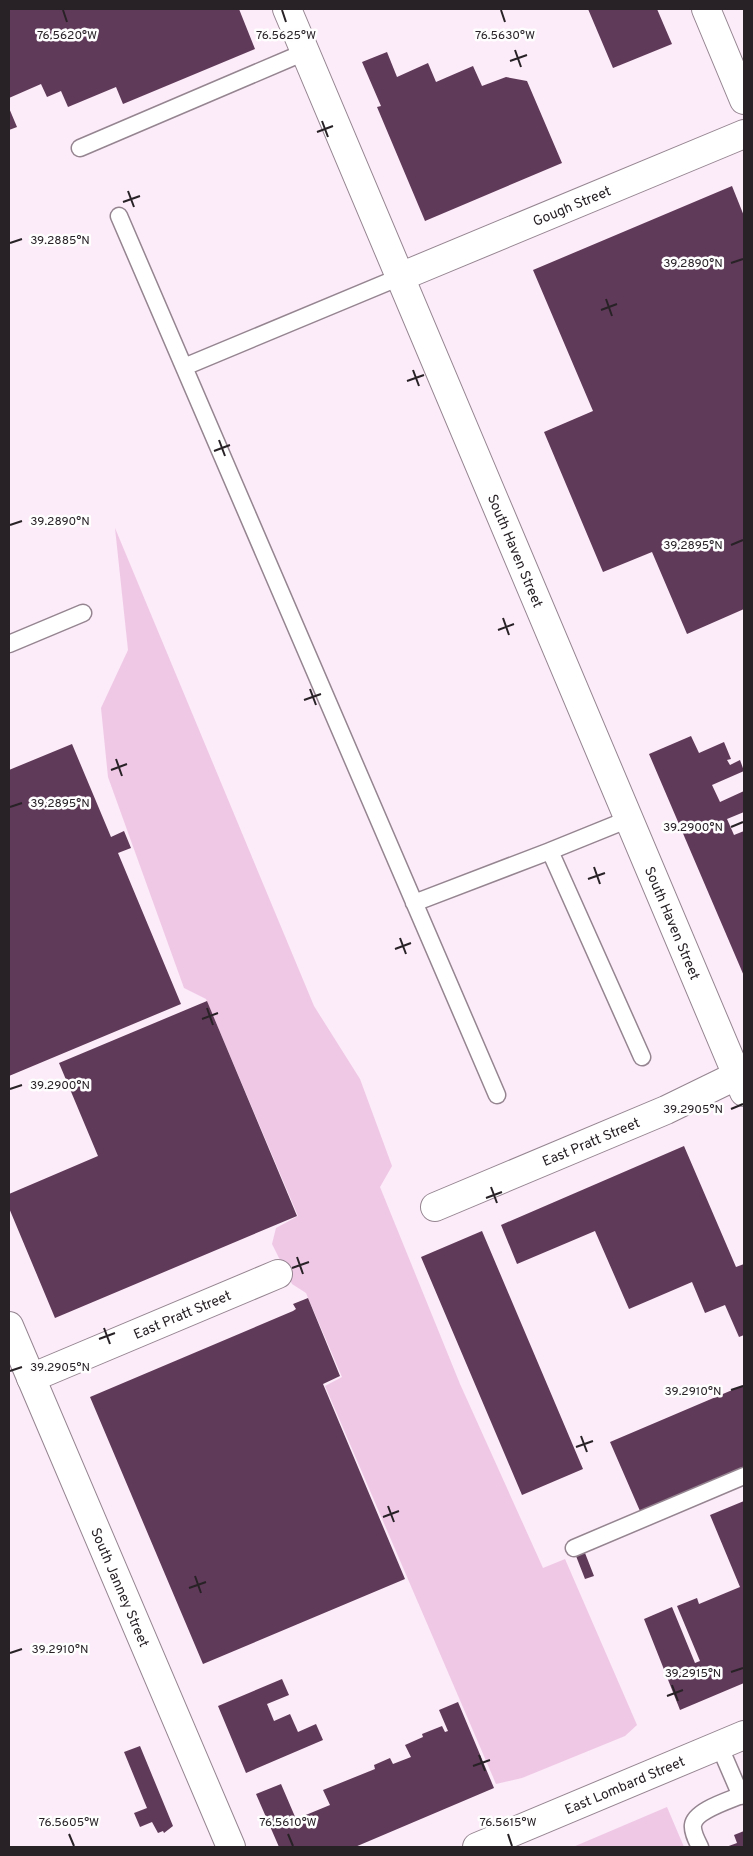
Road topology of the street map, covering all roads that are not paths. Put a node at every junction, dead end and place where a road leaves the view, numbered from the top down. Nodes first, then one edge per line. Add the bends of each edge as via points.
1 (287, 9) edge
2 (706, 9) edge
3 (306, 52) junction
4 (744, 100) edge
5 (744, 134) edge
6 (80, 148) dead end
7 (119, 216) dead end
8 (400, 277) junction
9 (184, 367) junction
10 (83, 613) dead end
11 (9, 644) edge
12 (629, 819) junction
13 (550, 851) junction
14 (414, 902) junction
15 (642, 1057) dead end
16 (742, 1080) edge
17 (497, 1095) dead end
18 (435, 1207) dead end
19 (278, 1274) dead end
20 (9, 1326) edge
21 (31, 1378) junction
22 (744, 1476) edge
23 (574, 1548) dead end
24 (744, 1735) edge
25 (719, 1746) junction
26 (743, 1795) edge
27 (231, 1847) edge
28 (477, 1847) edge
29 (700, 1847) edge

1 - 3 street, South Haven Street
2 - 4 street
3 - 6 lane
3 - 8 street, South Haven Street
5 - 8 street, Gough Street
7 - 9 lane
8 - 9 lane
8 - 12 street, South Haven Street
9 - 14 lane
10 - 11 lane
12 - 13 lane
12 - 16 street, South Haven Street
13 - 14 lane
13 - 15 lane
14 - 17 lane
16 - 18 street, East Pratt Street
19 - 21 street, East Pratt Street
20 - 21 street, South Janney Street
21 - 27 street, South Janney Street
22 - 23 lane
24 - 25 street, East Lombard Street
25 - 26 lane
25 - 28 street, East Lombard Street
26 - 29 lane via 695,1817 692,1827

